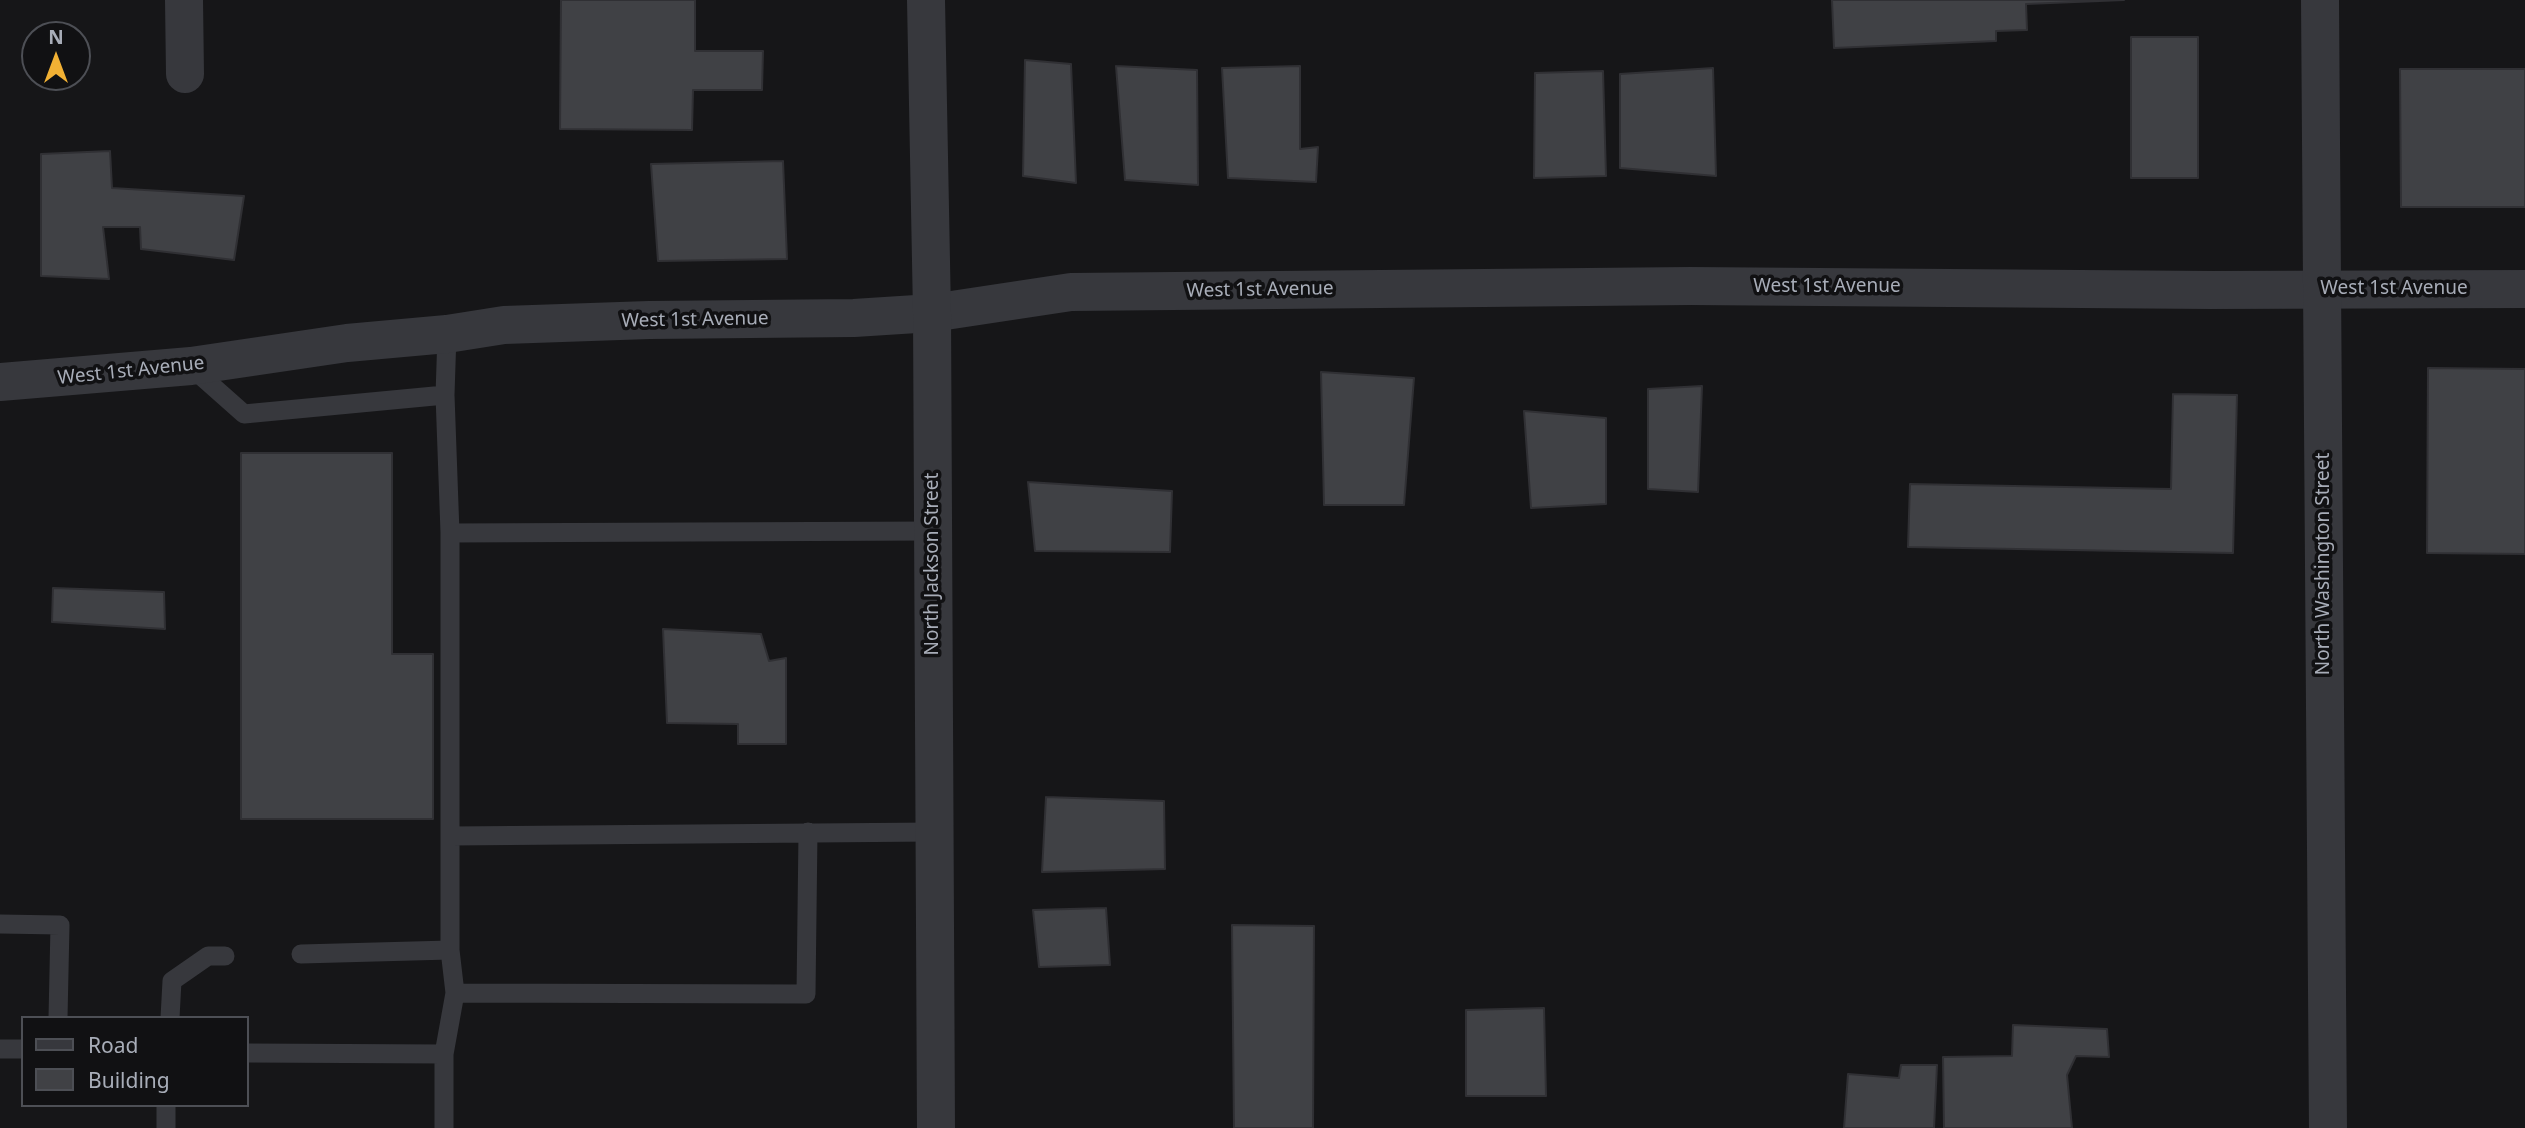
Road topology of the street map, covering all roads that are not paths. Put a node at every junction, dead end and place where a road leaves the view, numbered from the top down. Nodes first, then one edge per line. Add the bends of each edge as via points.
1 (184, 0) edge
2 (926, 0) edge
3 (2320, 0) edge
4 (185, 74) dead end
5 (2322, 289) junction
6 (2525, 289) edge
7 (932, 313) junction
8 (447, 334) junction
9 (191, 366) junction
10 (0, 382) edge
11 (445, 395) junction
12 (933, 531) junction
13 (450, 533) junction
14 (808, 832) junction
15 (934, 832) junction
16 (451, 836) junction
17 (0, 924) edge
18 (450, 950) junction
19 (301, 954) dead end
20 (225, 956) dead end
21 (455, 993) junction
22 (58, 1016) edge
23 (170, 1016) edge
24 (0, 1049) edge
25 (21, 1049) edge
26 (248, 1053) edge
27 (443, 1054) junction
28 (166, 1107) edge
29 (166, 1128) edge
30 (444, 1128) edge
31 (936, 1128) edge
32 (2328, 1128) edge

1 - 4 street
2 - 7 street, North Jackson Street
3 - 5 street, North Washington Street
5 - 6 street, West 1st Avenue
5 - 7 street, West 1st Avenue via 1690,286 1071,292
5 - 32 street, North Washington Street
7 - 8 street, West 1st Avenue via 504,326
7 - 12 street, North Jackson Street
8 - 9 street, West 1st Avenue
8 - 11 lane
9 - 10 street, West 1st Avenue
9 - 11 lane via 244,414
11 - 13 lane
12 - 13 lane
12 - 15 street, North Jackson Street
13 - 16 lane
14 - 15 lane
14 - 16 lane
14 - 21 lane via 806,994
15 - 31 street, North Jackson Street
16 - 18 lane
17 - 22 lane via 60,925
18 - 19 lane
18 - 21 lane
20 - 23 lane via 208,956 172,981
21 - 27 lane
24 - 25 lane
26 - 27 lane
27 - 30 lane
28 - 29 lane

